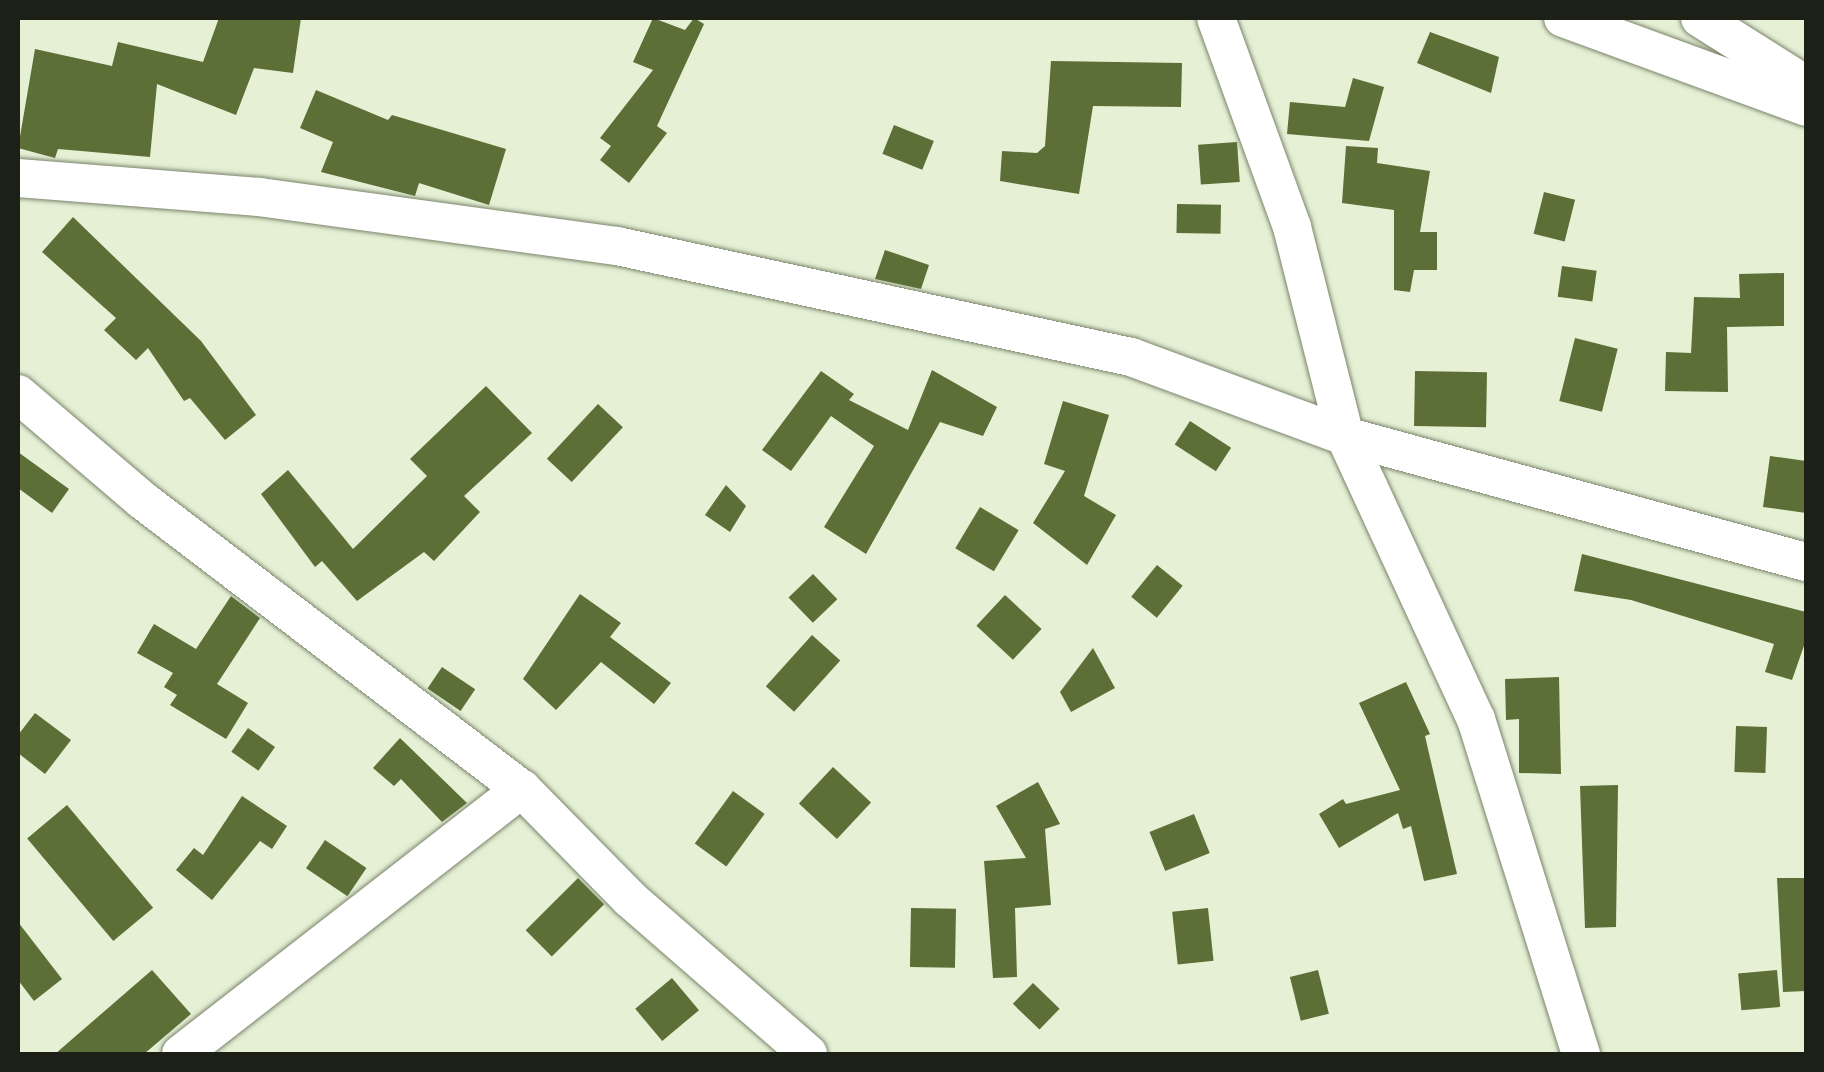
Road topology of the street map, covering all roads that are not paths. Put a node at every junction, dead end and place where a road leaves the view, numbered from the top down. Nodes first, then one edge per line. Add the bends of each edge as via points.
1 (1216, 18) edge
2 (1563, 18) edge
3 (1700, 18) edge
4 (1806, 85) edge
5 (1806, 106) edge
6 (18, 178) edge
7 (18, 394) edge
8 (1345, 436) junction
9 (1806, 562) edge
10 (522, 790) junction
11 (182, 1054) edge
12 (808, 1054) edge
13 (1581, 1054) edge

1 - 8 street via 1292,227
2 - 5 street
3 - 4 street
6 - 8 street via 259,197 617,246 1131,358
7 - 10 street via 142,500
8 - 9 street
8 - 13 street via 1476,719
10 - 11 street
10 - 12 street via 630,899

